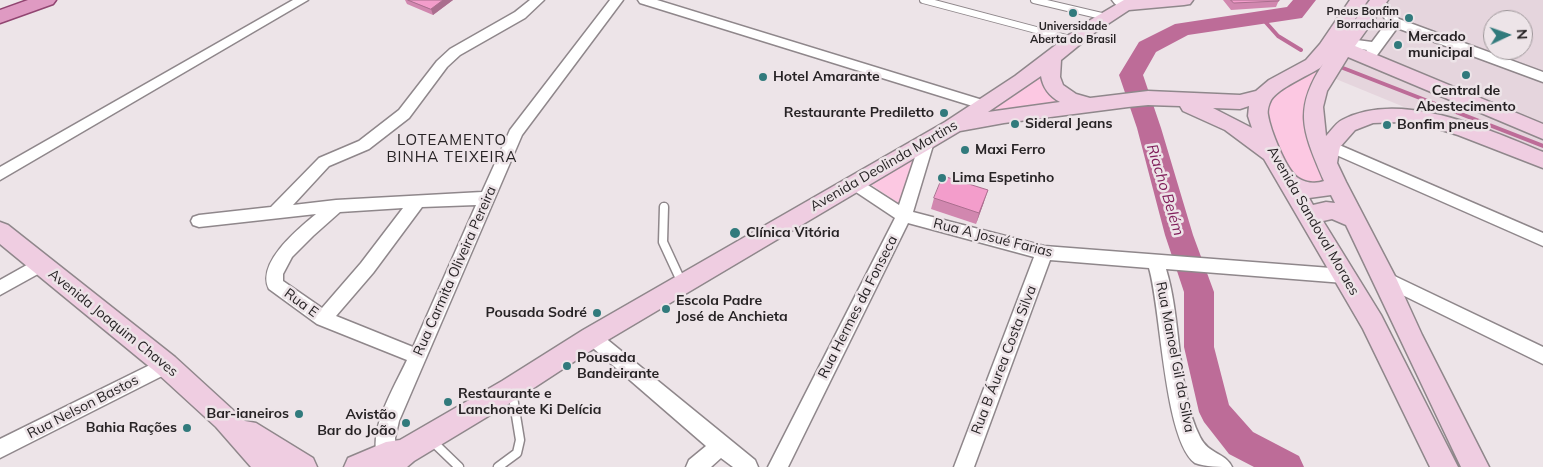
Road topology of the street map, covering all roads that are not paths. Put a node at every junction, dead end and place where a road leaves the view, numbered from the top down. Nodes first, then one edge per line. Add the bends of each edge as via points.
1 (46, 0) edge
2 (302, 0) edge
3 (538, 0) edge
4 (617, 0) edge
5 (644, 0) edge
6 (923, 0) edge
7 (1034, 0) edge
8 (1184, 0) edge
9 (1359, 0) edge
10 (1379, 1) edge
11 (1123, 2) edge
12 (0, 17) edge
13 (1106, 17) junction
14 (1394, 22) junction
15 (1074, 40) junction
16 (1371, 53) junction
17 (1334, 55) junction
18 (1052, 57) junction
19 (1543, 77) edge
20 (1263, 96) junction
21 (1158, 99) junction
22 (984, 105) junction
23 (1093, 105) junction
24 (952, 127) junction
25 (1543, 132) edge
26 (928, 142) junction
27 (1272, 155) junction
28 (1543, 160) edge
29 (1331, 164) junction
30 (0, 174) edge
31 (1289, 183) junction
32 (855, 184) junction
33 (488, 198) junction
34 (417, 202) junction
35 (336, 206) junction
36 (664, 206) dead end
37 (276, 212) junction
38 (904, 216) junction
39 (1311, 219) junction
40 (1355, 220) junction
41 (199, 221) dead end
42 (0, 231) edge
43 (1543, 240) edge
44 (1044, 253) junction
45 (1164, 262) junction
46 (41, 264) junction
47 (1344, 276) junction
48 (1384, 278) junction
49 (683, 284) junction
50 (0, 288) edge
51 (324, 319) junction
52 (592, 337) junction
53 (416, 356) junction
54 (1543, 356) edge
55 (166, 365) junction
56 (512, 389) junction
57 (225, 418) junction
58 (428, 438) junction
59 (721, 446) junction
60 (0, 449) edge
61 (393, 458) edge
62 (269, 467) edge
63 (303, 467) edge
64 (358, 467) edge
65 (459, 467) edge
66 (498, 467) edge
67 (696, 467) edge
68 (748, 467) edge
69 (778, 467) edge
70 (964, 467) edge
71 (1222, 467) edge
72 (1444, 467) edge
73 (1475, 467) edge

1 - 12 main road
2 - 30 street
3 - 37 street via 520,15 455,52 404,114 364,145 324,162
4 - 33 street, Rua Carmita Oliveira Pereira via 515,134
5 - 22 street
6 - 15 lane
7 - 13 lane
8 - 11 main road, Avenida Deolinda Martins
9 - 17 main road
10 - 14 street
10 - 17 main road
11 - 13 main road, Avenida Deolinda Martins
13 - 15 main road, Avenida Deolinda Martins
14 - 16 street
14 - 19 street
15 - 18 main road, Avenida Deolinda Martins
16 - 17 main road
16 - 25 main road
17 - 20 main road via 1276,85
17 - 29 main road via 1313,107 1316,137
18 - 22 main road, Avenida Deolinda Martins
18 - 23 main road via 1049,75 1059,93
20 - 21 main road via 1240,102
20 - 27 main road, Avenida Sandoval Moraes via 1258,116
21 - 23 main road
21 - 27 main road via 1230,122
22 - 24 main road, Avenida Deolinda Martins
23 - 24 main road via 1004,116
24 - 26 main road, Avenida Deolinda Martins
26 - 32 main road, Avenida Deolinda Martins
26 - 38 street, Rua Hermes da Fonseca
27 - 31 main road, Avenida Sandoval Moraes
28 - 29 main road via 1454,125 1416,117 1376,117 1355,122 1337,136
29 - 31 main road via 1332,186 1317,192
29 - 40 main road
29 - 43 street
31 - 39 main road, Avenida Sandoval Moraes
32 - 38 street, Rua A Josué Farias
32 - 49 main road, Avenida Deolinda Martins
33 - 34 street
33 - 53 street, Rua Carmita Oliveira Pereira
34 - 35 street
34 - 51 street via 368,268
35 - 37 street
35 - 51 street, Rua E via 284,255 273,277 275,284
36 - 49 lane via 663,242
37 - 41 street
38 - 44 street, Rua A Josué Farias
38 - 69 street, Rua Hermes da Fonseca
39 - 40 main road via 1322,210 1334,211
39 - 47 main road, Avenida Sandoval Moraes
40 - 48 main road
42 - 46 main road, Avenida Joaquim Chaves
44 - 45 street, Rua A Josué Farias
44 - 70 street, Rua B Áurea Costa Silva
45 - 47 street, Rua A Josué Farias
45 - 71 street, Rua Manoel Gil da Silva via 1162,287 1168,335 1185,424 1199,453
46 - 50 street
46 - 55 main road, Avenida Joaquim Chaves
47 - 72 main road, Avenida Sandoval Moraes via 1372,322
48 - 54 street
48 - 73 main road
49 - 52 main road, Avenida Deolinda Martins
51 - 53 street, Rua E
52 - 56 main road, Avenida Deolinda Martins
52 - 59 street
53 - 61 street, Rua Carmita Oliveira Pereira via 385,438
55 - 57 main road, Avenida Joaquim Chaves
55 - 60 street, Rua Nelson Bastos
56 - 58 main road, Avenida Deolinda Martins
56 - 66 lane via 520,440 517,453
57 - 62 main road, Avenida Joaquim Chaves
57 - 63 main road, Avenida Joaquim Chaves
58 - 61 main road, Avenida Deolinda Martins
58 - 65 lane
59 - 67 street
59 - 68 street
61 - 64 main road, Avenida Deolinda Martins

